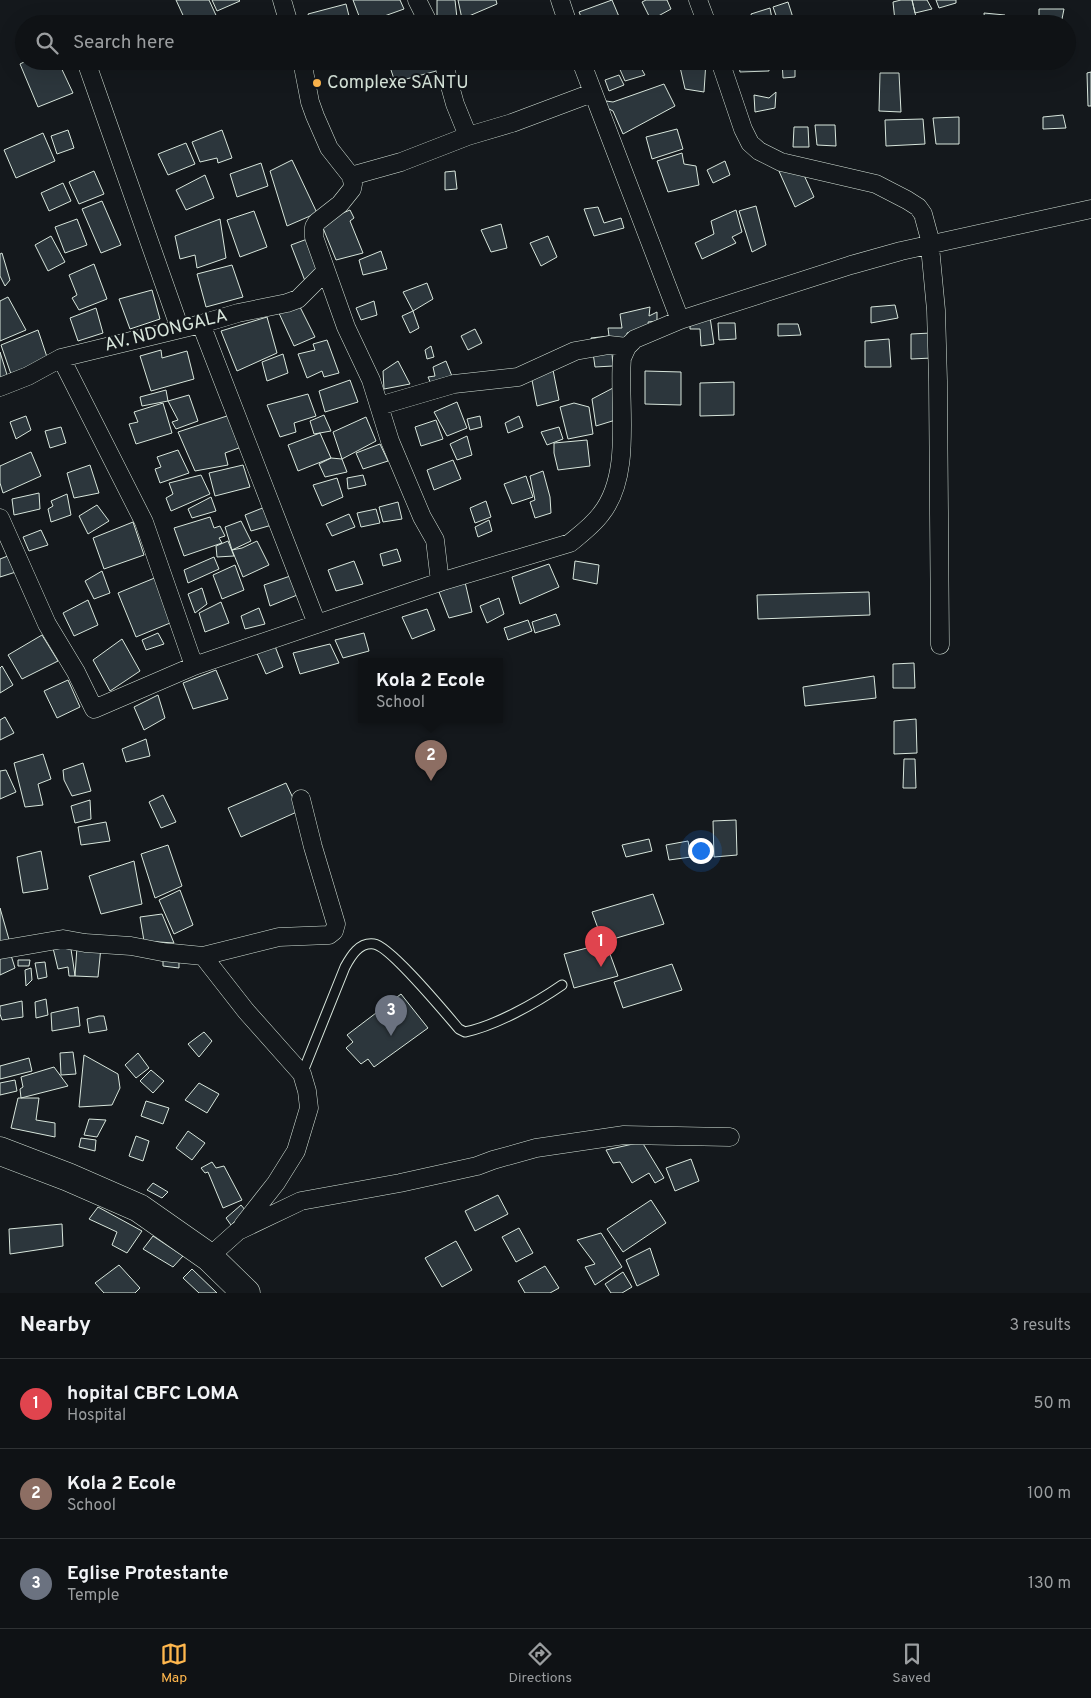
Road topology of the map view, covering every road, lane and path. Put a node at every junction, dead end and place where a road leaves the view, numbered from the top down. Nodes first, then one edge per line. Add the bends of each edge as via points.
1 (282, 0) edge
2 (417, 0) edge
3 (560, 0) edge
4 (698, 0) edge
5 (286, 15) edge
6 (424, 15) edge
7 (565, 15) edge
8 (704, 15) edge
9 (89, 70) edge
10 (304, 70) edge
11 (446, 70) edge
12 (584, 70) edge
13 (723, 70) edge
14 (592, 93) junction
15 (468, 136) junction
16 (351, 176) junction
17 (1091, 209) edge
18 (929, 246) junction
19 (326, 271) junction
20 (680, 320) junction
21 (201, 324) junction
22 (180, 329) junction
23 (626, 347) junction
24 (61, 358) junction
25 (0, 387) edge
26 (379, 406) junction
27 (0, 518) edge
28 (440, 582) junction
29 (316, 624) junction
30 (940, 645) dead end
31 (194, 666) junction
32 (301, 799) dead end
33 (0, 950) edge
34 (203, 956) junction
35 (562, 985) dead end
36 (302, 1074) junction
37 (730, 1137) dead end
38 (0, 1151) edge
39 (238, 1231) junction
40 (209, 1257) junction
41 (246, 1293) edge

1 - 5 street
2 - 6 street
3 - 7 street
4 - 8 street
9 - 22 street
10 - 16 street via 310,102 329,148
11 - 15 street
12 - 14 street
13 - 18 street via 743,129 754,147 765,156 781,162 876,184 907,200 923,214
14 - 15 street
14 - 20 street
15 - 16 street via 401,162
16 - 19 street via 349,194 314,227 314,237
17 - 18 street
18 - 20 street via 880,256
18 - 30 street via 936,310 938,381
19 - 21 street, AV. NDONGALA via 298,299
19 - 26 street
20 - 23 street via 634,339
21 - 22 street, AV. NDONGALA
21 - 29 street
22 - 24 street, AV. NDONGALA
23 - 26 street via 609,345 583,350 552,360 518,377 454,384
23 - 28 street via 622,358 619,468 602,513 570,543
24 - 25 street, AV. NDONGALA
24 - 31 street via 144,522
26 - 28 street via 390,441 434,540
27 - 31 street via 47,624 94,709
28 - 29 street
29 - 31 street
32 - 34 street via 336,924 334,931 329,935 279,937
33 - 34 street via 63,939
34 - 36 street
35 - 36 lane via 516,1011 464,1032 411,974 380,946 372,943 360,947 345,967
36 - 39 street via 309,1108 296,1151 276,1184
37 - 39 street via 624,1135 536,1148 400,1184 301,1201
38 - 40 highway via 138,1208
39 - 40 street
40 - 41 highway

